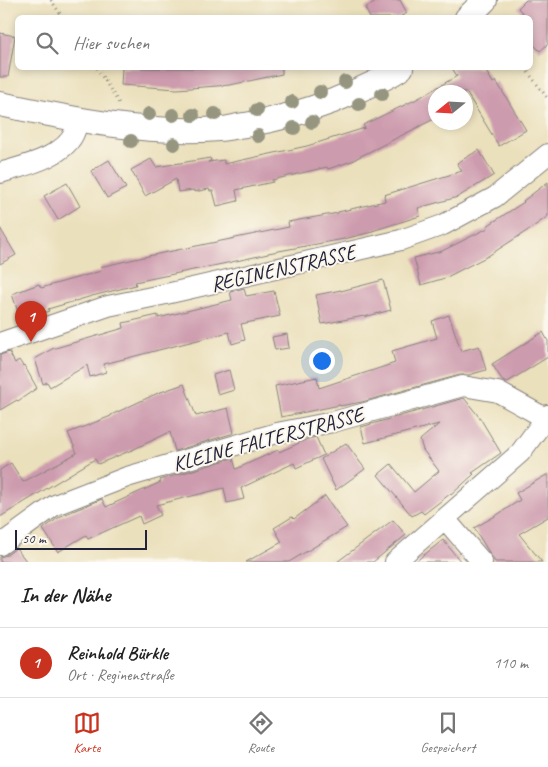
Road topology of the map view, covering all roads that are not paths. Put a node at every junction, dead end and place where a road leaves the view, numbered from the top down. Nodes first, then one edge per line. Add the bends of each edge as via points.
1 (485, 0) edge
2 (470, 15) edge
3 (398, 70) edge
4 (0, 104) edge
5 (76, 119) junction
6 (548, 154) edge
7 (0, 173) edge
8 (0, 344) edge
9 (546, 416) edge
10 (445, 519) junction
11 (0, 545) edge
12 (395, 562) edge
13 (482, 562) edge

1 - 2 street
3 - 5 street via 354,93 307,111 220,129 171,130
4 - 5 street
5 - 7 street via 74,132 66,145 49,157
6 - 8 street, REGINENSTRASSE via 495,197 443,225 401,240 108,306
9 - 10 street via 520,453
9 - 11 street, KLEINE FALTERSTRASSE via 498,392 463,386 333,422 277,433 127,477 55,504
10 - 12 street
10 - 13 street

